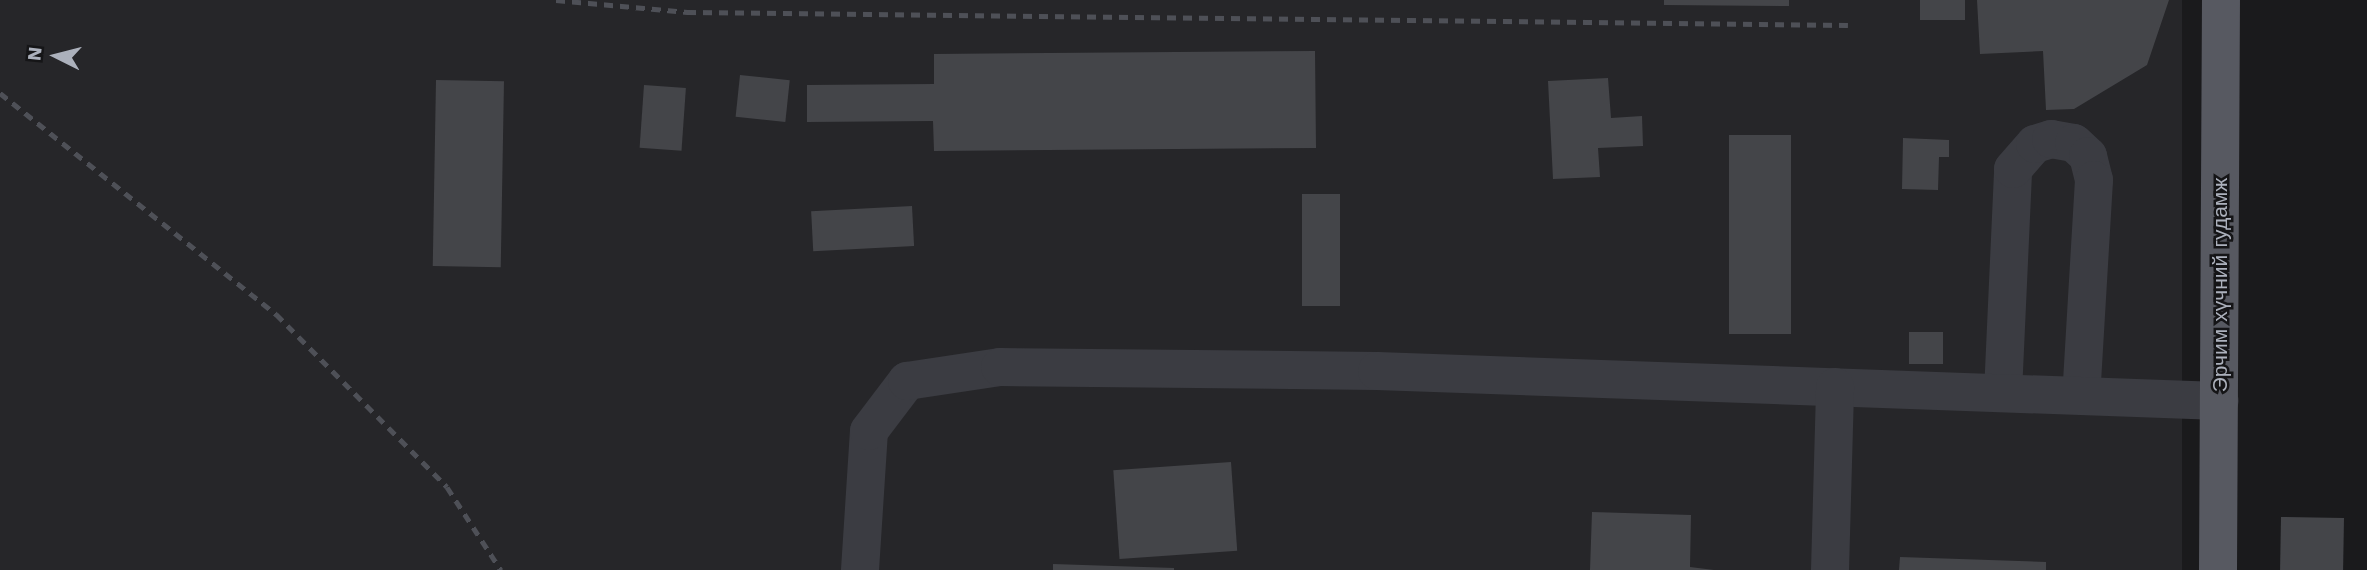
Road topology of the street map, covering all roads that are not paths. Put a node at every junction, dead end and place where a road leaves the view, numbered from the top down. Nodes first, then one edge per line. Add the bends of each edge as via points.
1 (2221, 0) edge
2 (1835, 387) junction
3 (2003, 393) junction
4 (2081, 396) junction
5 (2219, 401) junction
6 (860, 570) edge
7 (1830, 570) edge
8 (2218, 570) edge

1 - 5 main road, Эрчим хүчний гудамж
2 - 3 lane
2 - 6 lane via 1377,370 1014,367 906,381 869,431
2 - 7 lane
3 - 4 lane
3 - 4 lane via 2013,169 2035,144 2051,139 2074,143 2088,156 2094,180
4 - 5 lane
5 - 8 main road, Эрчим хүчний гудамж

